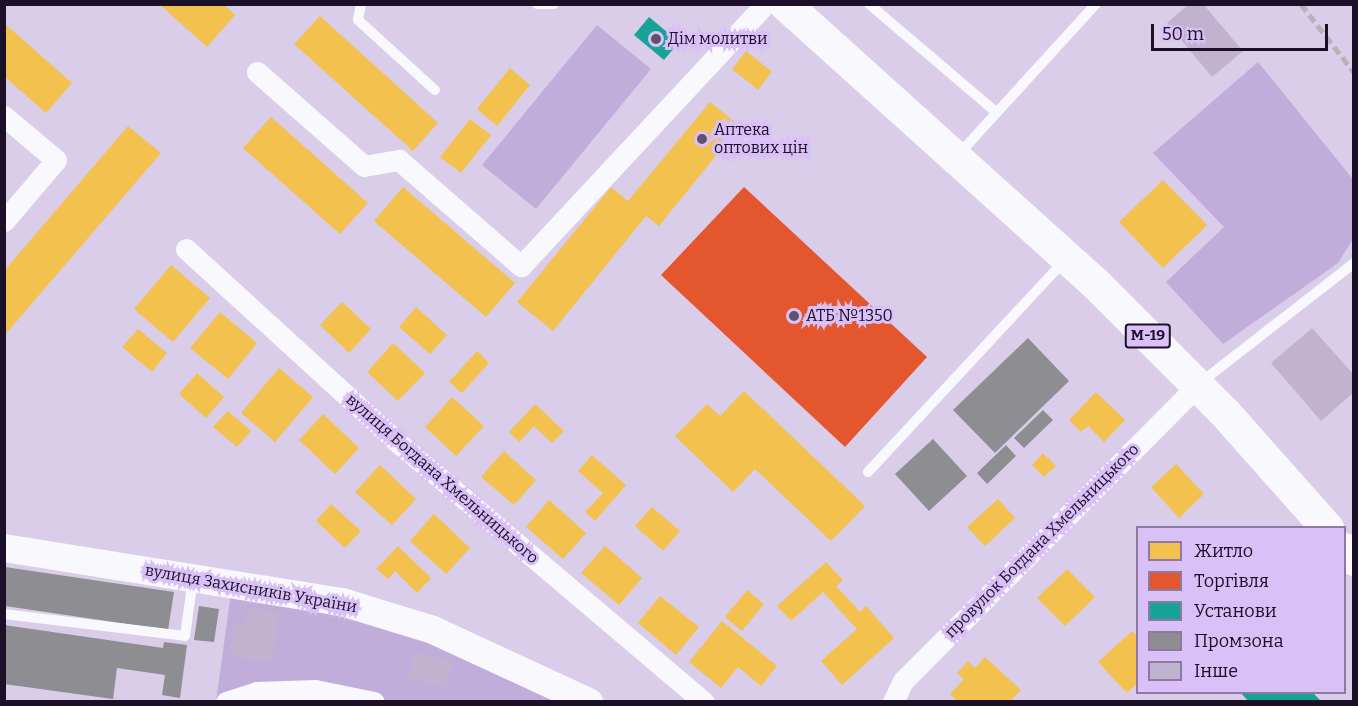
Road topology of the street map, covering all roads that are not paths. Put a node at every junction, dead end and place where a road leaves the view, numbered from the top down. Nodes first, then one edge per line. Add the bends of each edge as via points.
1 (360, 4) edge
2 (537, 4) edge
3 (554, 4) edge
4 (765, 4) edge
5 (785, 4) edge
6 (869, 4) edge
7 (1096, 4) edge
8 (257, 72) dead end
9 (435, 90) dead end
10 (996, 112) junction
11 (4, 116) edge
12 (957, 155) junction
13 (4, 220) edge
14 (186, 249) dead end
15 (1068, 258) junction
16 (1353, 263) edge
17 (1198, 385) junction
18 (868, 472) dead end
19 (1325, 526) edge
20 (4, 548) edge
21 (193, 579) junction
22 (4, 614) edge
23 (226, 702) edge
24 (374, 702) edge
25 (589, 702) edge
26 (704, 702) edge
27 (892, 702) edge

1 - 9 lane via 358,20
2 - 3 lane
4 - 8 street via 521,266 399,160 364,166
5 - 12 highway, М-19
6 - 10 lane
7 - 10 lane
10 - 12 lane
11 - 13 street via 56,160
12 - 15 highway, М-19
14 - 26 street, вулиця Богдана Хмельницького via 403,448
15 - 17 highway, М-19
15 - 18 lane
16 - 17 lane
17 - 19 highway, М-19
17 - 27 street, провулок Богдана Хмельницького via 903,681
20 - 21 street, вулиця Захисників України
21 - 22 lane via 185,636
21 - 25 street, вулиця Захисників України via 342,602 433,630
23 - 24 street via 256,692 315,690

